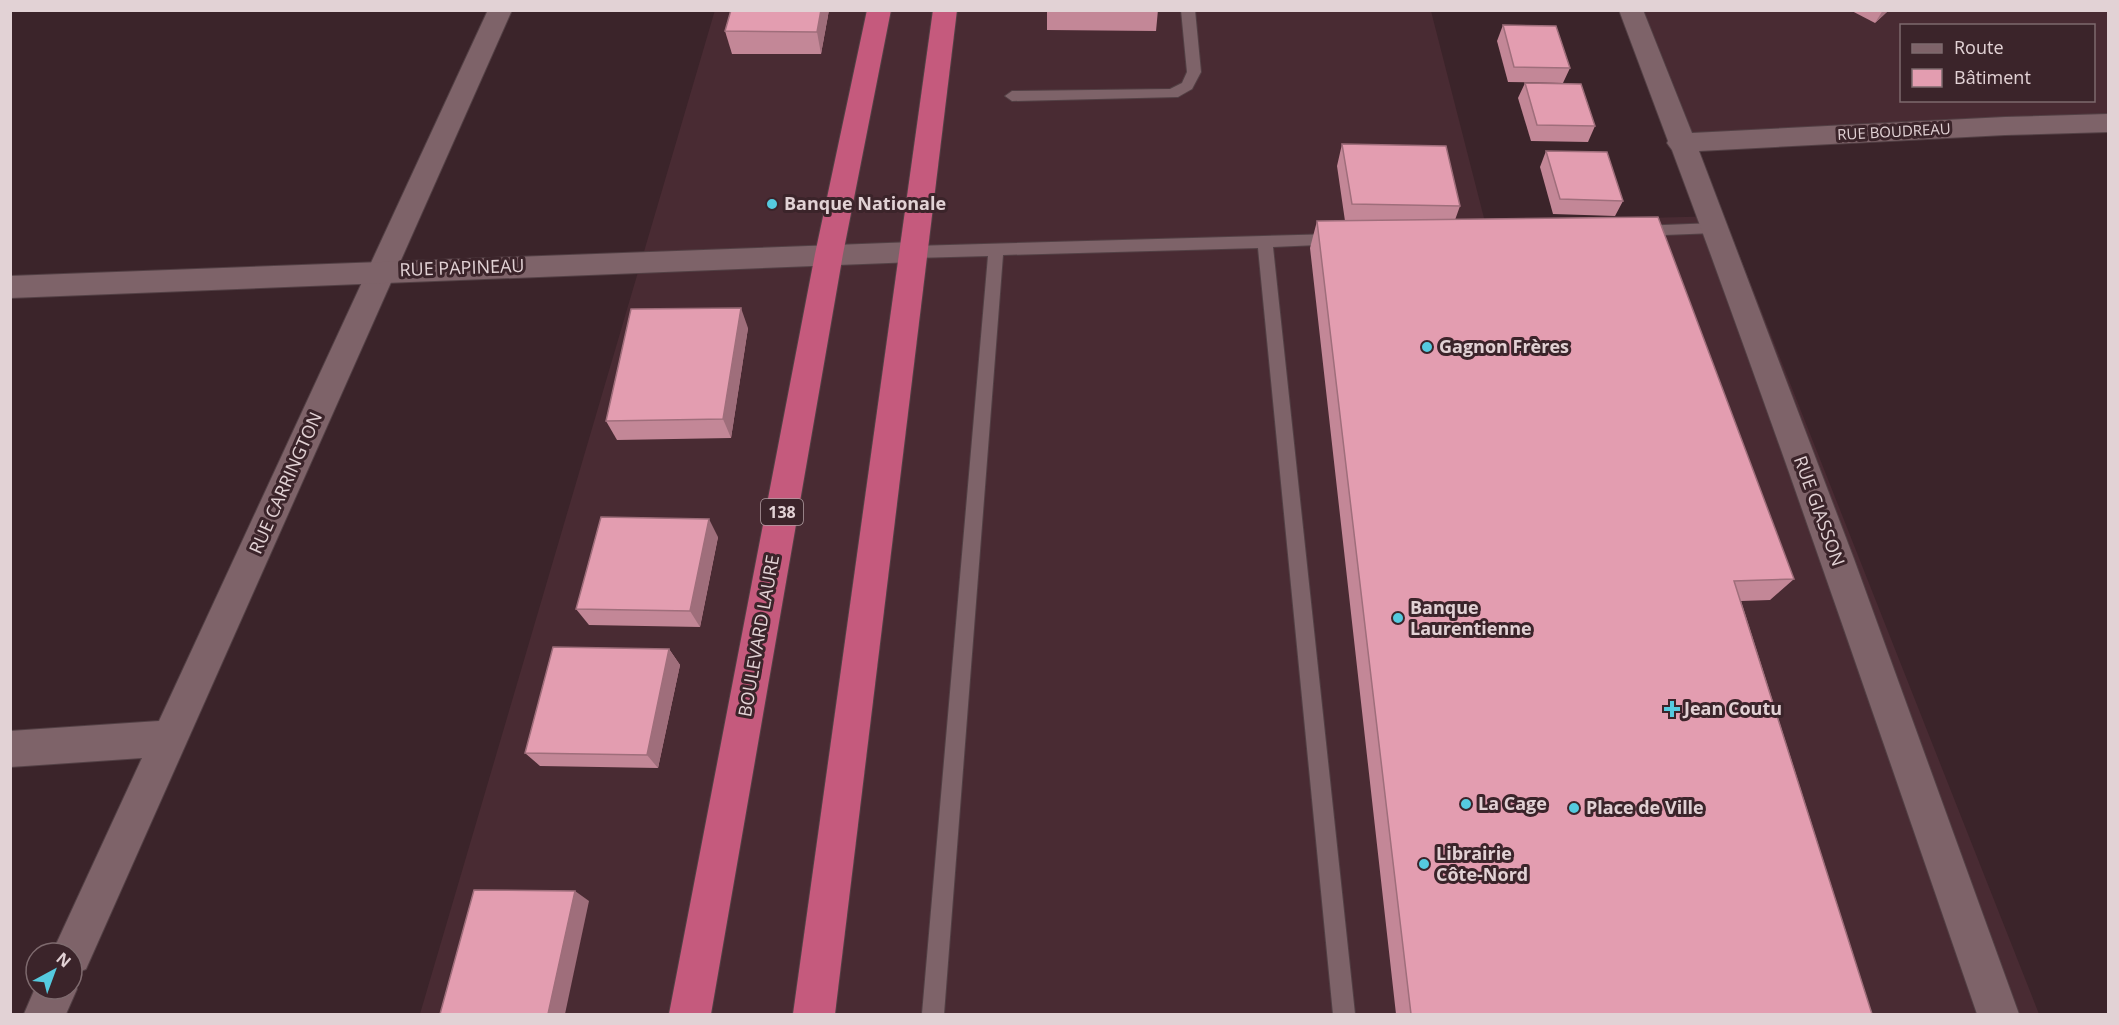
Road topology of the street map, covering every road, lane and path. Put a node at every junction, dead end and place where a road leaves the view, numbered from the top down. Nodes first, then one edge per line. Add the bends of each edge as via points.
1 (500, 10) edge
2 (879, 10) edge
3 (945, 10) edge
4 (1188, 10) edge
5 (1631, 10) edge
6 (1012, 96) dead end
7 (2109, 123) edge
8 (1680, 143) junction
9 (1715, 228) junction
10 (1620, 231) edge
11 (1348, 240) edge
12 (1265, 242) junction
13 (996, 250) junction
14 (914, 252) junction
15 (828, 254) junction
16 (382, 271) junction
17 (10, 287) edge
18 (170, 738) junction
19 (10, 748) edge
20 (78, 941) edge
21 (690, 1014) edge
22 (814, 1014) edge
23 (933, 1014) edge
24 (1344, 1014) edge
25 (1998, 1014) edge

1 - 16 street, RUE CARRINGTON
2 - 15 highway, BOULEVARD LAURE / 138
3 - 14 highway
4 - 6 lane via 1194,72 1187,86 1173,94
5 - 8 street, RUE GIASSON
7 - 8 street, RUE BOUDREAU
8 - 9 street, RUE GIASSON
9 - 10 lane
9 - 25 street, RUE GIASSON
11 - 12 lane
12 - 13 lane
12 - 24 lane
13 - 14 lane
13 - 23 lane
14 - 15 street, RUE PAPINEAU
14 - 22 highway
15 - 16 street, RUE PAPINEAU
15 - 21 highway, BOULEVARD LAURE / 138
16 - 17 street, RUE PAPINEAU
16 - 18 street, RUE CARRINGTON
18 - 19 street
18 - 20 street, RUE CARRINGTON

